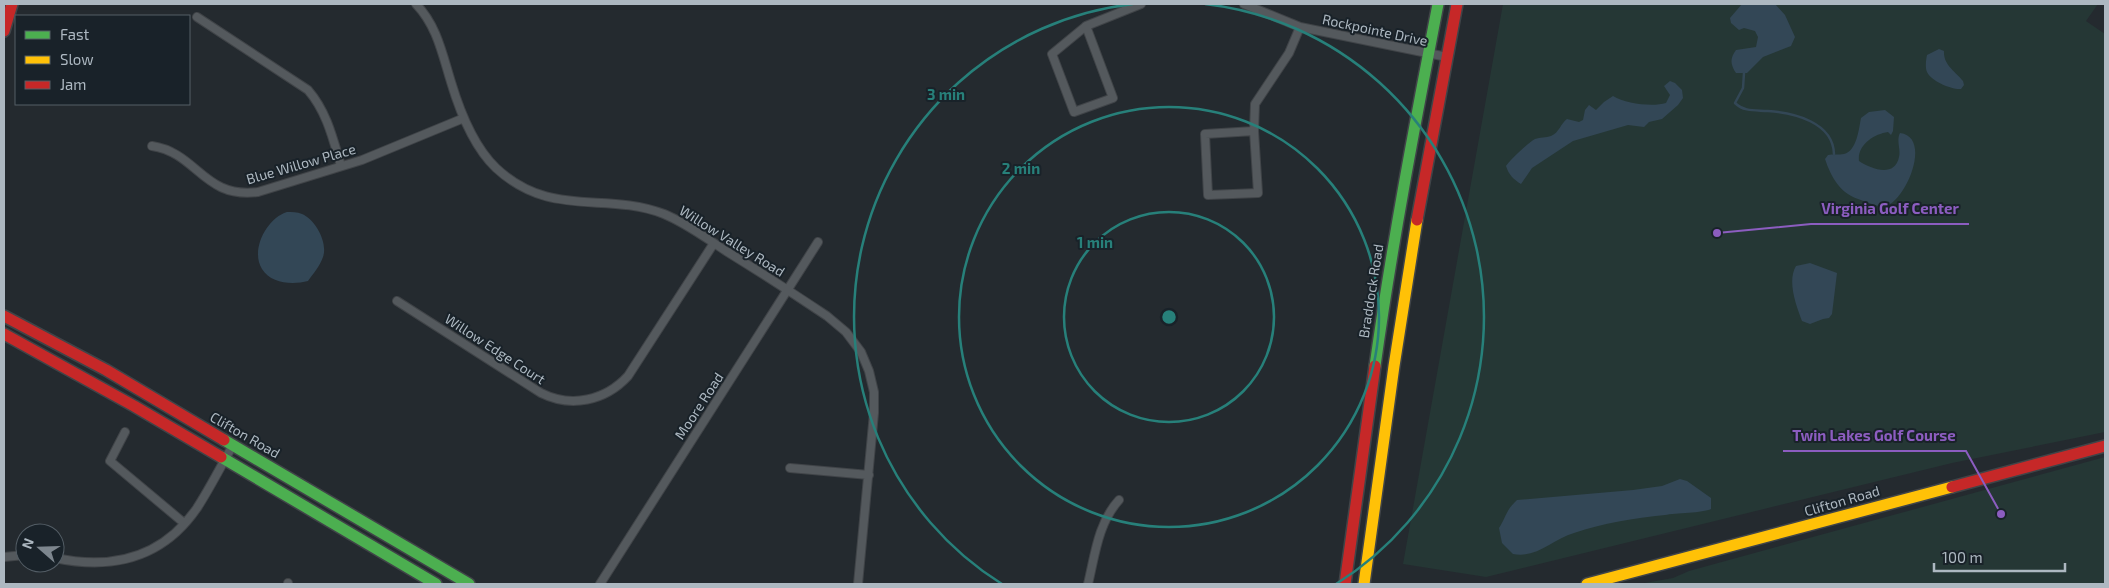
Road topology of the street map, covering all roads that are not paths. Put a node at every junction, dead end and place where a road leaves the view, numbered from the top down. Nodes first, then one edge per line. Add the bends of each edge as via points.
1 (12, 4) edge
2 (416, 4) edge
3 (1141, 4) edge
4 (1244, 4) edge
5 (1438, 4) edge
6 (1457, 4) edge
7 (197, 17) dead end
8 (1086, 26) junction
9 (1300, 27) junction
10 (4, 30) edge
11 (1428, 54) junction
12 (1446, 58) junction
13 (464, 118) junction
14 (1254, 131) junction
15 (152, 146) dead end
16 (341, 166) junction
17 (818, 242) dead end
18 (714, 243) junction
19 (788, 290) junction
20 (397, 302) dead end
21 (4, 316) edge
22 (4, 334) edge
23 (125, 432) dead end
24 (234, 445) junction
25 (2105, 446) edge
26 (225, 460) junction
27 (790, 468) dead end
28 (869, 475) junction
29 (1119, 500) dead end
30 (184, 523) junction
31 (65, 560) edge
32 (436, 584) edge
33 (469, 584) edge
34 (600, 584) edge
35 (858, 584) edge
36 (1088, 584) edge
37 (1345, 584) edge
38 (1364, 584) edge
39 (1587, 584) edge

1 - 10 main road
2 - 13 street, Willow Valley Road via 438,39
3 - 8 street
4 - 9 street, Rockpointe Drive
5 - 11 main road, Braddock Road
6 - 12 main road
7 - 16 street via 308,90 327,120
8 - 8 street via 1113,98 1074,112 1052,54
9 - 11 street, Rockpointe Drive
9 - 14 street via 1289,53 1255,104
11 - 12 street, Rockpointe Drive
11 - 37 main road, Braddock Road via 1386,288
12 - 38 main road via 1413,238
13 - 16 street, Blue Willow Place
13 - 18 street, Willow Valley Road via 483,152 516,183 562,201 651,210 678,221
14 - 14 street via 1205,134 1208,195 1258,193
15 - 16 street, Blue Willow Place via 180,156 211,183 234,193 258,192
17 - 19 street, Moore Road
18 - 19 street, Willow Valley Road
18 - 20 street, Willow Edge Court via 628,376 609,392 587,400 563,401 541,394
19 - 28 street, Willow Valley Road via 840,326 866,362 875,403
19 - 34 street, Moore Road
21 - 24 main road, Clifton Road via 106,370
22 - 26 main road
23 - 30 street via 110,461
24 - 26 street
24 - 33 main road, Clifton Road
25 - 39 main road, Clifton Road
26 - 30 street
26 - 32 main road
27 - 28 street
28 - 35 street, Willow Valley Road
29 - 36 street via 1102,524
30 - 31 street via 165,541 129,558 90,564

